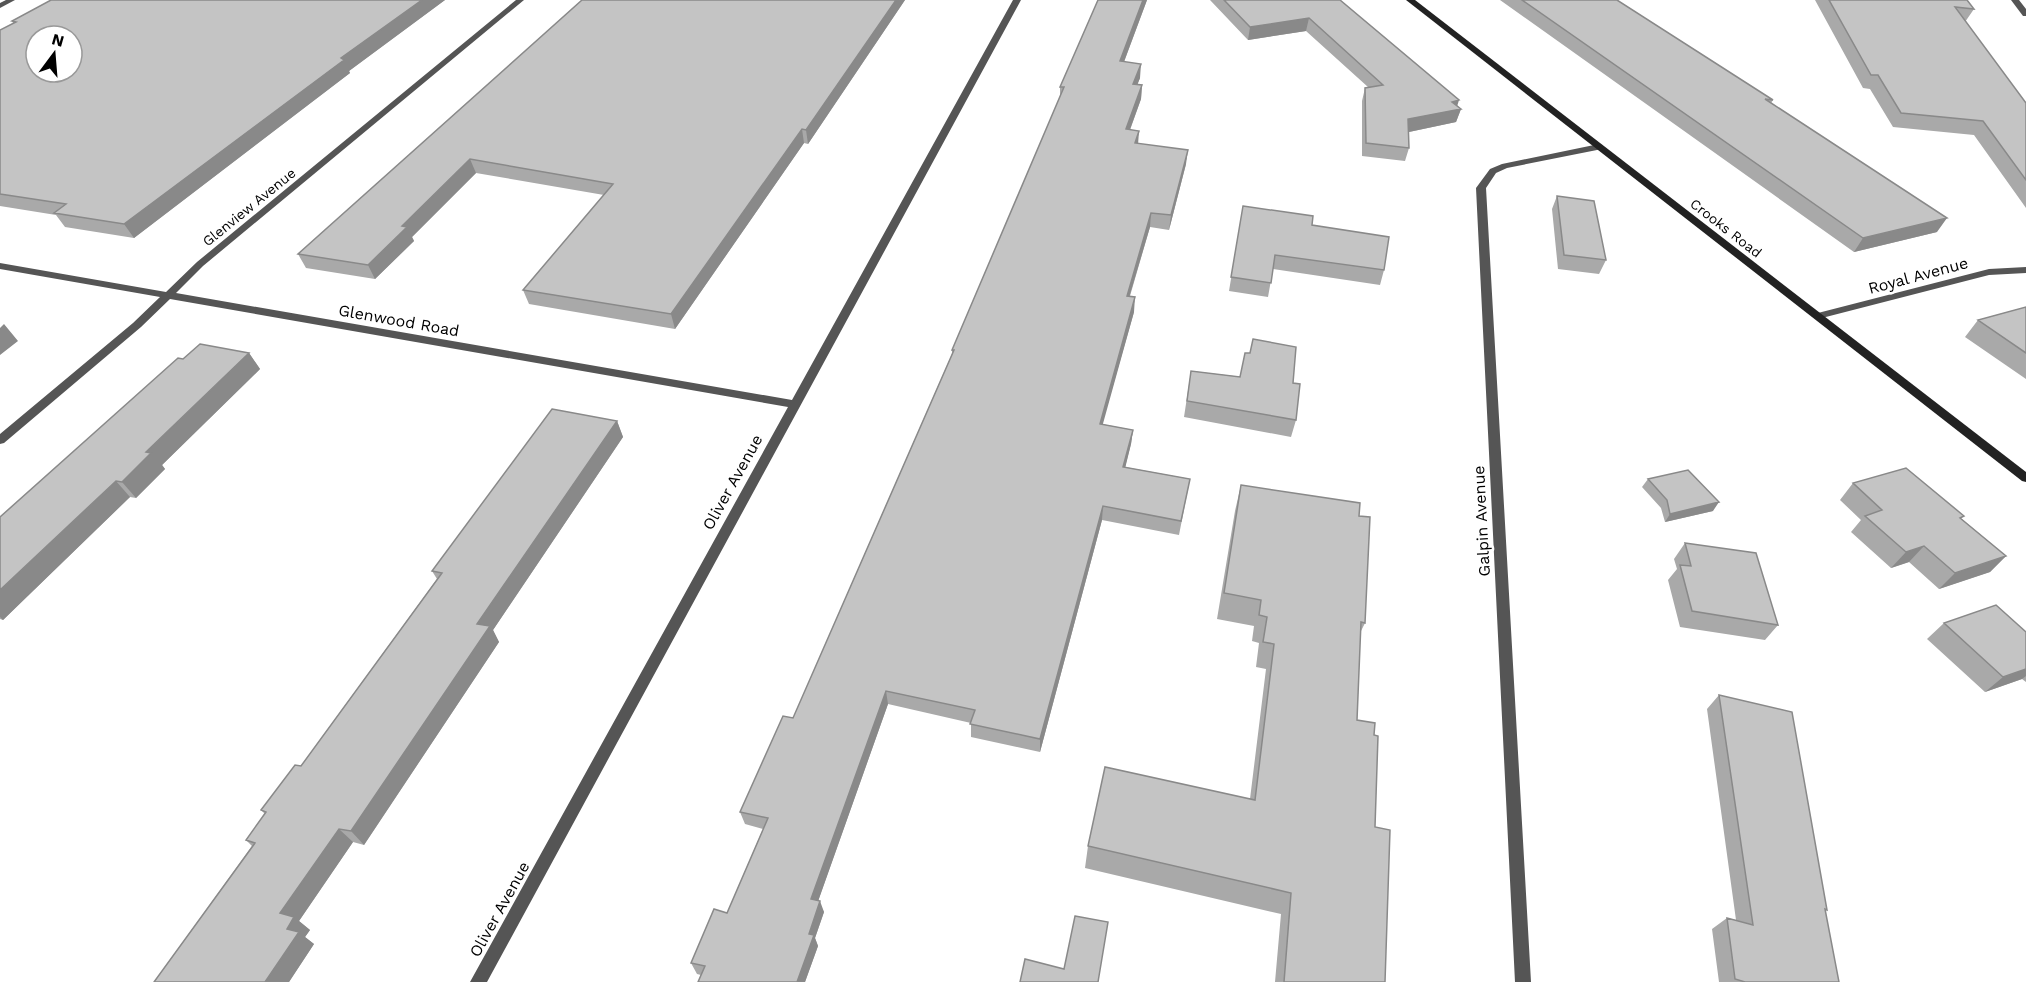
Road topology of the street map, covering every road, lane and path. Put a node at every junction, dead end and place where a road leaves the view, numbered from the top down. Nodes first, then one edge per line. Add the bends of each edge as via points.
1 (11, 0) edge
2 (520, 0) edge
3 (1017, 0) edge
4 (1410, 0) edge
5 (2015, 0) edge
6 (0, 6) edge
7 (2026, 14) edge
8 (1599, 147) junction
9 (0, 266) edge
10 (2026, 270) edge
11 (168, 294) junction
12 (1818, 316) junction
13 (794, 404) junction
14 (0, 440) edge
15 (2026, 478) edge
16 (478, 982) edge
17 (1523, 982) edge

1 - 6 street
2 - 11 street, Glenview Avenue
3 - 13 street, Oliver Avenue
4 - 8 main road, Crooks Road
5 - 7 street
8 - 12 main road, Crooks Road
8 - 17 street, Galpin Avenue via 1505,166 1493,171 1481,188
9 - 11 street, Glenwood Road
10 - 12 street, Royal Avenue via 1989,272
11 - 13 street, Glenwood Road
11 - 14 street, Glenview Avenue via 137,325
12 - 15 main road, Crooks Road
13 - 16 street, Oliver Avenue

